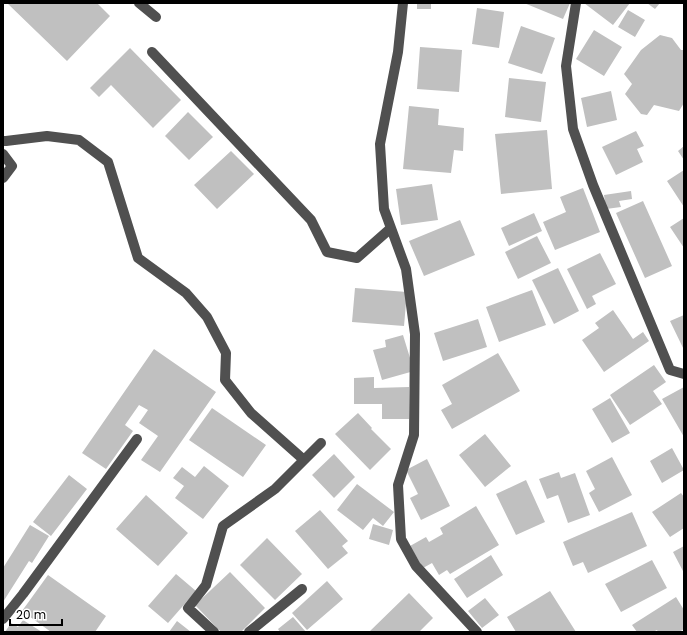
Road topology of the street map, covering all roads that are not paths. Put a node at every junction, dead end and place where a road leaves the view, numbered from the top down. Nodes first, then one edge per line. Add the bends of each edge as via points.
1 (139, 3) edge
2 (403, 3) edge
3 (576, 3) edge
4 (156, 17) dead end
5 (152, 52) dead end
6 (3, 141) edge
7 (3, 154) edge
8 (3, 178) edge
9 (391, 228) junction
10 (684, 374) edge
11 (138, 439) dead end
12 (321, 443) dead end
13 (304, 460) junction
14 (302, 589) dead end
15 (3, 619) edge
16 (214, 632) edge
17 (249, 632) edge
18 (476, 632) edge

1 - 4 street
2 - 9 street via 398,52 380,144 384,209
3 - 10 street via 566,66 573,129 593,185 670,370
5 - 9 street via 312,220 327,252 357,258
6 - 13 street via 46,136 79,140 108,162 138,258 186,293 206,317 226,353 225,380 251,413
7 - 8 street via 12,166
9 - 18 street via 406,270 416,334 414,435 398,485 401,539 416,566
11 - 15 street
12 - 13 street
13 - 16 street via 275,489 223,526 206,585 188,608
14 - 17 street

